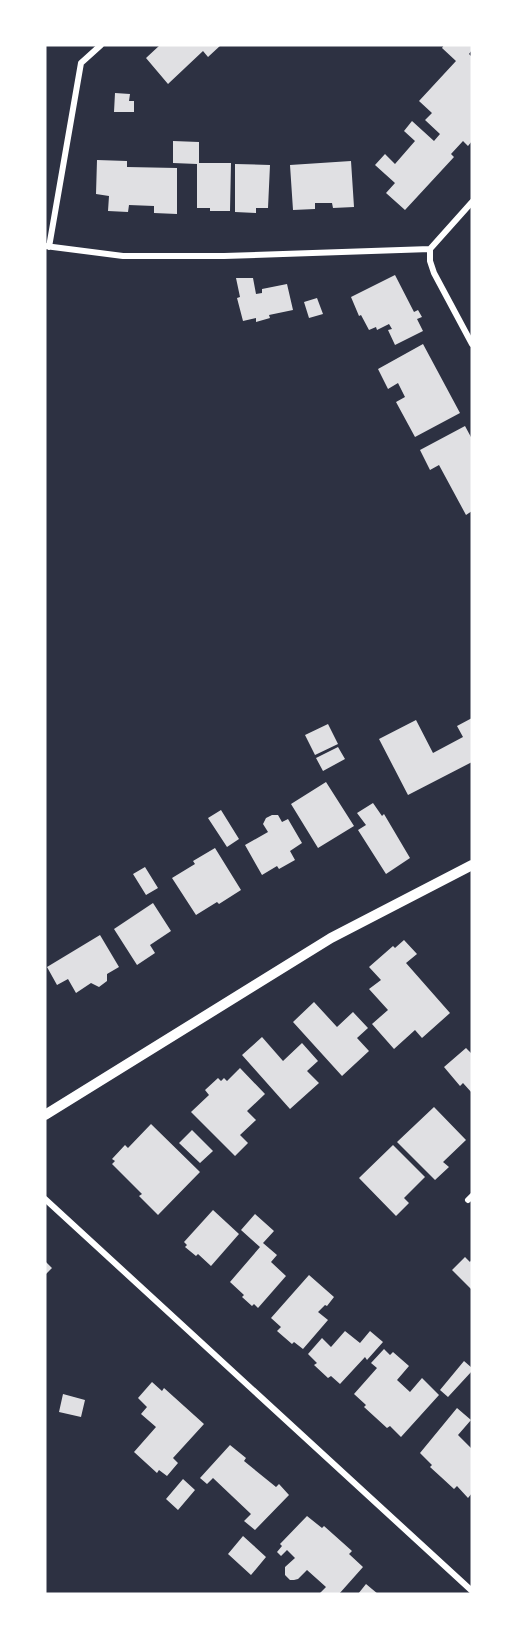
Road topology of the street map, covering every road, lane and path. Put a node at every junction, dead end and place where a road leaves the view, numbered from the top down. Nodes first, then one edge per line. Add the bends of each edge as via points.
1 (101, 45) edge
2 (472, 202) edge
3 (47, 247) edge
4 (430, 249) junction
5 (472, 344) edge
6 (472, 865) edge
7 (45, 1115) edge
8 (45, 1199) edge
9 (472, 1591) edge

1 - 3 street via 81,63
2 - 4 street
3 - 4 street via 123,256
4 - 5 street via 434,273
6 - 7 street via 330,938
8 - 9 street

